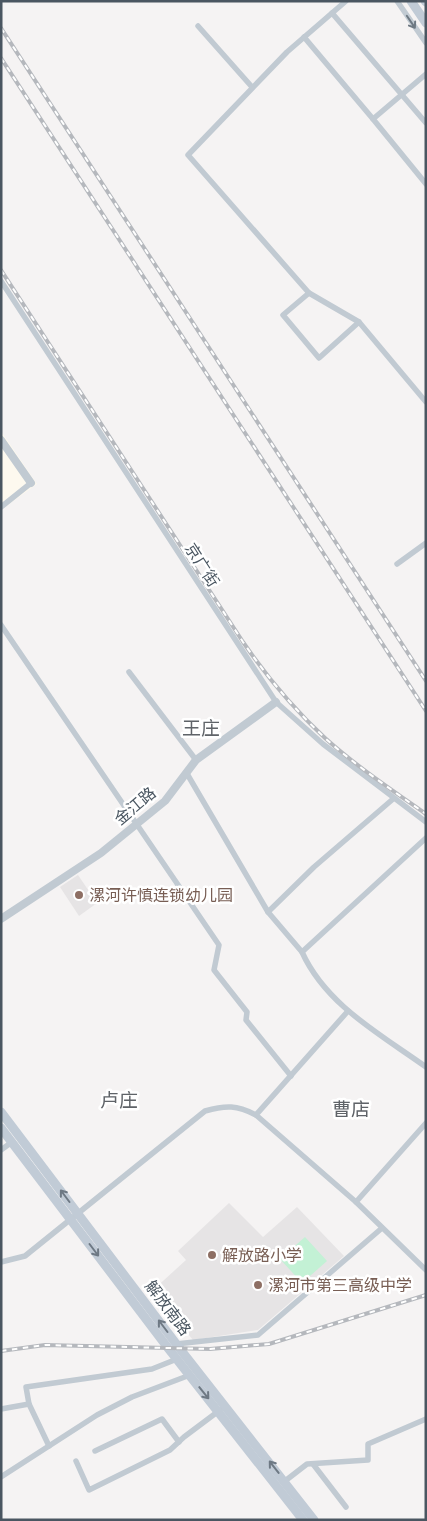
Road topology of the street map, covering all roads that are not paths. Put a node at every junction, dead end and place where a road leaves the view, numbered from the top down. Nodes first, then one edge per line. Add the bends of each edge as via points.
1 (346, 1) edge
2 (397, 1) edge
3 (411, 1) edge
4 (332, 13) junction
5 (426, 23) edge
6 (198, 26) dead end
7 (304, 37) junction
8 (426, 43) edge
9 (426, 74) edge
10 (252, 87) junction
11 (401, 94) junction
12 (373, 119) junction
13 (426, 123) edge
14 (426, 184) edge
15 (1, 281) edge
16 (309, 293) junction
17 (359, 322) junction
18 (426, 402) edge
19 (1, 440) edge
20 (31, 484) joint
21 (1, 507) edge
22 (426, 543) edge
23 (397, 564) dead end
24 (1, 625) edge
25 (129, 672) dead end
26 (276, 702) junction
27 (196, 760) junction
28 (186, 772) junction
29 (394, 799) junction
30 (426, 822) edge
31 (136, 824) junction
32 (426, 838) edge
33 (268, 912) junction
34 (1, 919) edge
35 (302, 952) junction
36 (348, 1011) junction
37 (426, 1067) edge
38 (291, 1076) junction
39 (1, 1112) edge
40 (256, 1115) junction
41 (426, 1123) edge
42 (1, 1128) edge
43 (12, 1142) junction
44 (1, 1150) edge
45 (356, 1202) junction
46 (79, 1213) junction
47 (71, 1219) junction
48 (382, 1228) junction
49 (1, 1262) edge
50 (426, 1270) edge
51 (176, 1344) junction
52 (177, 1359) junction
53 (190, 1375) junction
54 (29, 1404) junction
55 (223, 1409) junction
56 (1, 1410) edge
57 (426, 1419) edge
58 (179, 1442) junction
59 (49, 1446) junction
60 (95, 1451) dead end
61 (76, 1461) dead end
62 (313, 1464) junction
63 (1, 1477) edge
64 (285, 1481) junction
65 (346, 1507) dead end
66 (303, 1520) edge
67 (314, 1520) edge

1 - 4 street
2 -> 8 street
3 - 5 main road
4 - 7 street
4 - 11 street
6 - 10 street
7 - 10 street
7 - 12 street
9 - 11 street
10 - 16 street via 188,155
11 - 12 street
11 - 13 street
12 - 14 street
15 - 26 street, 京广街
16 - 17 street
16 - 17 street via 284,315 319,358
17 - 18 street
19 - 20 street
20 - 21 street
22 - 23 street
24 - 31 street
25 - 27 street
26 - 27 street, 金江路
26 - 29 street, 京广街 via 323,744
27 - 28 street, 金江路
28 - 31 street, 金江路 via 165,801
28 - 33 street
29 - 30 street, 京广街
29 - 33 street
31 - 34 street, 金江路 via 101,853
31 - 38 street via 219,944 214,970 247,1012 246,1020
32 - 35 street
33 - 35 street
35 - 36 street via 316,977
36 - 37 street
36 - 38 street
38 - 40 street
46 -> 39 main road, 解放南路
40 - 45 street
40 - 46 street via 230,1106 205,1111
41 - 45 street
42 - 43 main road, 解放南路
43 - 44 street
43 - 47 main road, 解放南路
45 - 48 street
46 - 47 street
51 -> 46 main road, 解放南路
47 - 49 street via 25,1256
47 -> 52 main road, 解放南路
48 - 50 street
48 - 51 street via 258,1335
51 - 55 main road, 解放南路
52 - 53 main road, 解放南路
52 - 54 street via 152,1369 26,1387
53 -> 55 main road, 解放南路
53 - 59 street via 132,1397
54 - 56 street
54 - 59 street
55 - 58 street
64 -> 55 main road, 解放南路
55 - 66 main road, 解放南路
57 - 62 street via 368,1444 368,1460
58 - 60 street via 162,1419
58 - 61 street via 170,1450 89,1490
59 - 63 street
62 - 64 street via 307,1464
62 - 65 street
64 - 67 main road, 解放南路

